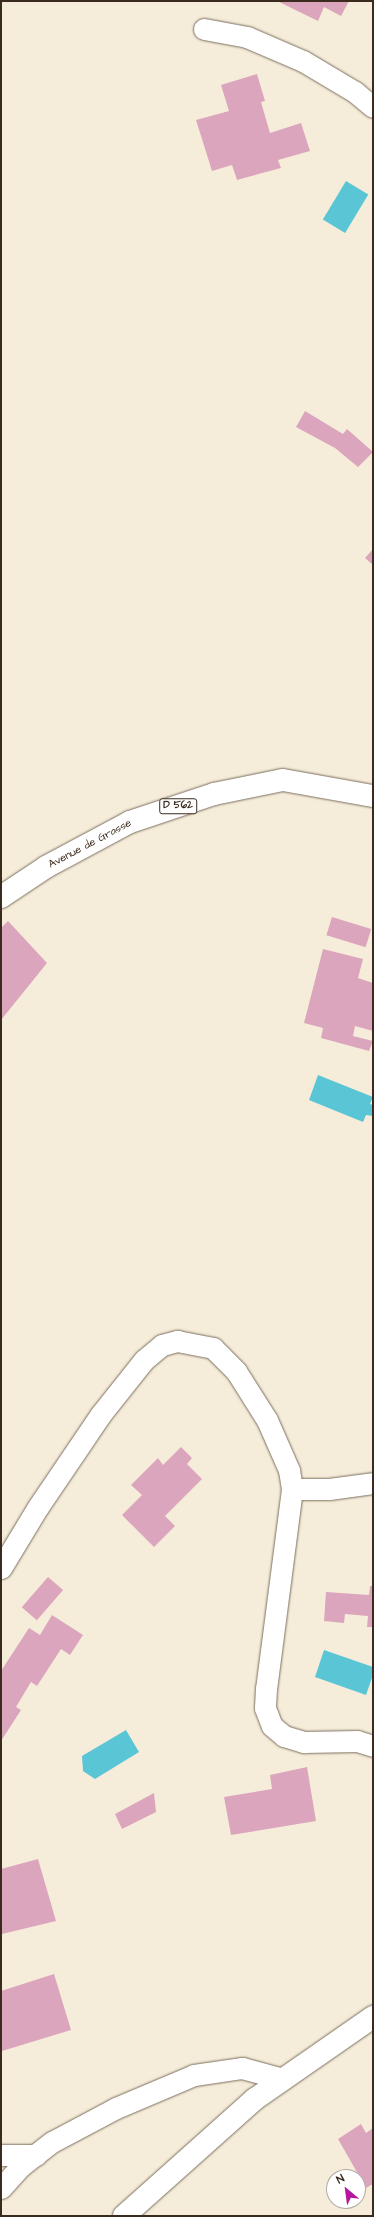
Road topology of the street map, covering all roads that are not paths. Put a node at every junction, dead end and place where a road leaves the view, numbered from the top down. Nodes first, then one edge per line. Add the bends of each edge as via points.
1 (204, 29) dead end
2 (373, 107) edge
3 (373, 796) edge
4 (1, 897) edge
5 (373, 1483) edge
6 (292, 1489) junction
7 (1, 1568) edge
8 (373, 1746) edge
9 (373, 2017) edge
10 (283, 2079) junction
11 (1, 2155) edge
12 (36, 2155) junction
13 (1, 2188) edge
14 (124, 2216) edge

1 - 2 lane via 247,37 303,61 355,92
3 - 4 main road, Avenue de Grasse / D 562 via 283,780 214,794 130,822 46,867
5 - 6 lane
6 - 7 lane via 289,1470 267,1420 236,1371 213,1348 177,1341 162,1345 144,1360 106,1408 38,1507
6 - 8 lane via 278,1586 265,1708 272,1726 284,1736 304,1742 357,1742
9 - 10 main road
10 - 12 lane via 242,2068 194,2075 116,2108 52,2142
10 - 14 main road via 255,2099
11 - 12 lane
12 - 13 lane via 21,2166

